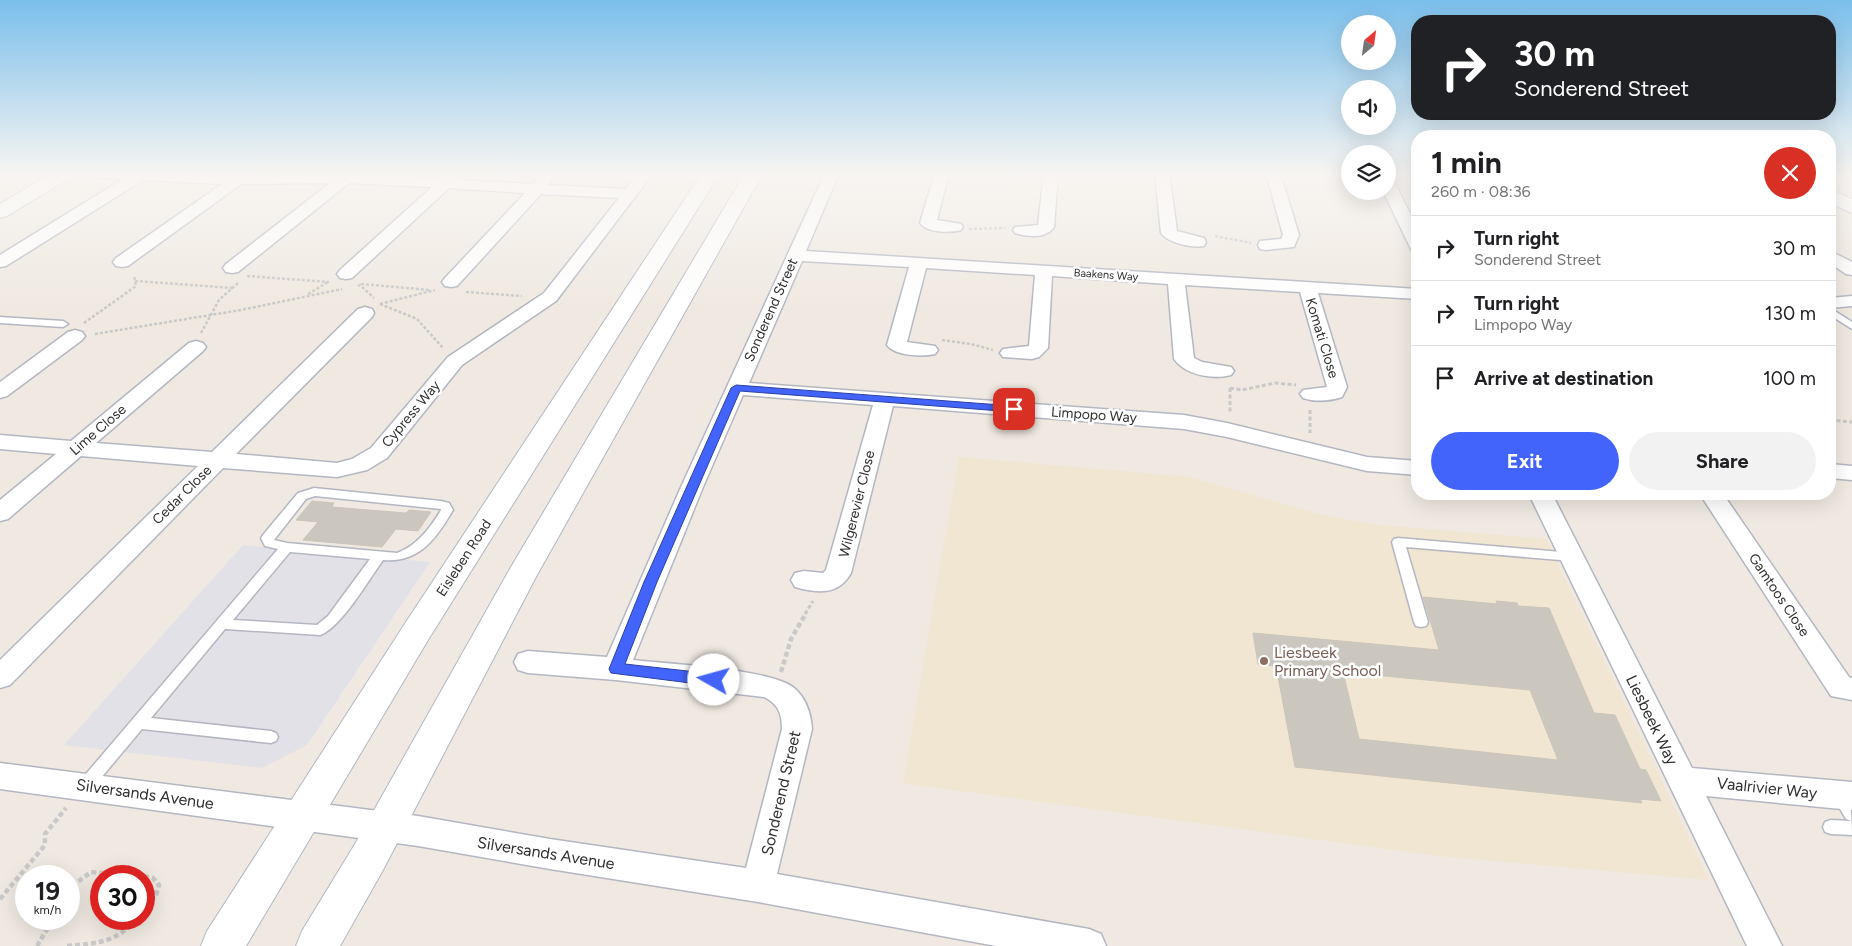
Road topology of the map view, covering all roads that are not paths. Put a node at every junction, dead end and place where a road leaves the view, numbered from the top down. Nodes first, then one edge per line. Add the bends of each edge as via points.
1 (73, 217) edge
2 (190, 217) edge
3 (296, 217) edge
4 (408, 217) edge
5 (512, 217) edge
6 (612, 217) edge
7 (683, 217) edge
8 (729, 217) edge
9 (812, 217) edge
10 (929, 217) edge
11 (1047, 217) edge
12 (1167, 217) edge
13 (1286, 217) edge
14 (1403, 217) edge
15 (955, 227) dead end
16 (1021, 230) road end
17 (1411, 233) edge
18 (1198, 242) road end
19 (1266, 245) road end
20 (795, 255) junction
21 (1836, 260) edge
22 (0, 262) edge
23 (918, 264) junction
24 (127, 265) road end
25 (232, 268) dead end
26 (1852, 270) edge
27 (1044, 271) junction
28 (346, 274) dead end
29 (1176, 279) junction
30 (1307, 287) junction
31 (453, 288) road end
32 (1411, 294) edge
33 (1852, 301) edge
34 (1836, 302) edge
35 (373, 309) road end
36 (1836, 315) edge
37 (0, 320) edge
38 (1852, 326) edge
39 (73, 329) joint
40 (198, 341) road end
41 (928, 350) road end
42 (1010, 353) road end
43 (1227, 380) road end
44 (736, 388) junction
45 (0, 392) edge
46 (1310, 394) road end
47 (884, 399) junction
48 (0, 442) edge
49 (76, 448) junction
50 (217, 460) junction
51 (1411, 467) edge
52 (1836, 472) edge
53 (1852, 473) edge
54 (1543, 500) edge
55 (1715, 500) edge
56 (0, 514) edge
57 (287, 547) junction
58 (378, 556) junction
59 (1572, 557) junction
60 (813, 581) road end
61 (1421, 622) dead end
62 (222, 624) junction
63 (528, 662) dead end
64 (616, 669) junction
65 (0, 677) edge
66 (1852, 689) edge
67 (138, 723) junction
68 (271, 737) dead end
69 (0, 776) edge
70 (1682, 780) junction
71 (77, 795) junction
72 (1848, 802) edge
73 (303, 816) junction
74 (385, 826) junction
75 (1831, 827) dead end
76 (1852, 828) edge
77 (758, 886) junction
78 (222, 946) edge
79 (317, 946) edge
80 (1090, 946) edge
81 (1765, 946) edge

1 - 22 street
2 - 24 street
3 - 25 street
4 - 28 street
5 - 31 street
6 - 50 street, Cypress Way via 550,297 455,361 379,453 359,465 337,470
7 - 73 main road, Eisleben Road via 416,631
8 - 74 main road via 522,575
9 - 20 street, Sonderend Street
10 - 15 street via 928,223
11 - 16 street via 1046,227 1038,231
12 - 18 street via 1169,233 1176,238
13 - 19 street via 1291,235 1288,243
14 - 17 street
20 - 23 street, Baakens Way
20 - 44 street, Sonderend Street
21 - 26 street
23 - 27 street, Baakens Way
23 - 41 street via 897,345
27 - 29 street, Baakens Way
27 - 42 street via 1038,348 1028,354
29 - 30 street, Baakens Way
29 - 43 street via 1186,363
30 - 32 street, Baakens Way
30 - 46 street, Komati Close via 1337,387 1332,394
33 - 34 street
35 - 50 street, Cedar Close
36 - 38 lane
37 - 39 lane
39 - 45 street
40 - 49 street, Lime Close
44 - 47 street, Limpopo Way
44 - 64 street, Sonderend Street via 650,582
47 - 51 street, Limpopo Way via 1184,422 1366,464
47 - 60 street, Wilgerevier Close via 841,565 835,578
48 - 49 street, Cypress Way
49 - 50 street, Cypress Way
49 - 56 street, Lime Close
50 - 65 street, Cedar Close
52 - 53 street
54 - 59 street, Liesbeek Way
55 - 66 street, Gamtoos Close via 1841,688
57 - 58 lane
57 - 58 lane via 268,543 267,538 307,493 446,508 414,551 406,556
57 - 62 lane
58 - 62 lane via 333,620 320,630
59 - 61 lane via 1398,542
59 - 70 street, Liesbeek Way
62 - 67 lane
63 - 64 street
64 - 77 street, Sonderend Street via 774,688 794,705 797,729
67 - 68 lane
67 - 71 lane
69 - 71 street, Silversands Avenue
70 - 72 street, Vaalrivier Way
70 - 81 street, Liesbeek Way
71 - 73 street, Silversands Avenue
73 - 74 street, Silversands Avenue
73 - 78 main road, Eisleben Road
74 - 77 street, Silversands Avenue
74 - 79 main road
75 - 76 lane
77 - 80 street, Silversands Avenue

